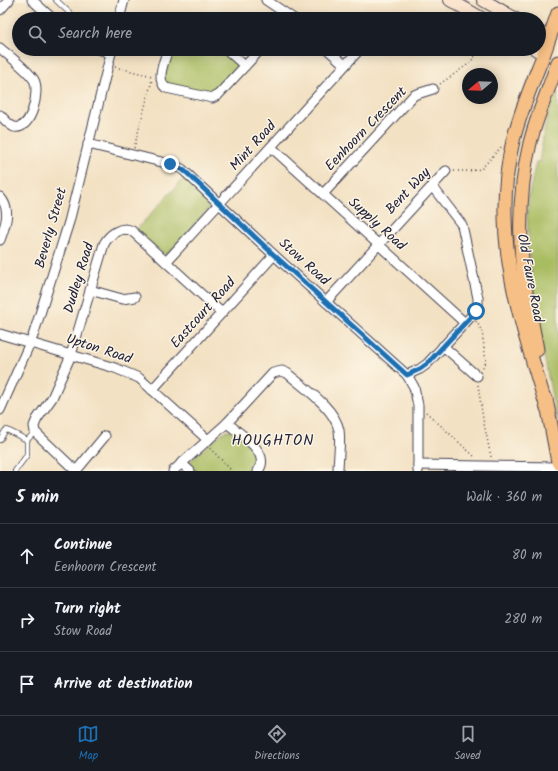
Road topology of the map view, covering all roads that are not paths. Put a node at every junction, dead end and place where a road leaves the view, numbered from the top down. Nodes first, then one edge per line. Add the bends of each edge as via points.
1 (9, 0) edge
2 (32, 0) edge
3 (56, 0) edge
4 (124, 0) edge
5 (266, 0) edge
6 (450, 0) edge
7 (483, 0) edge
8 (0, 10) edge
9 (45, 12) edge
10 (69, 12) edge
11 (121, 12) edge
12 (283, 12) edge
13 (471, 12) edge
14 (504, 12) edge
15 (558, 13) edge
16 (549, 38) edge
17 (0, 48) edge
18 (110, 56) edge
19 (166, 56) edge
20 (234, 56) edge
21 (254, 56) edge
22 (335, 56) edge
23 (353, 56) edge
24 (538, 56) edge
25 (546, 56) edge
26 (558, 62) edge
27 (345, 65) junction
28 (245, 66) junction
29 (433, 89) road end
30 (0, 115) edge
31 (88, 144) junction
32 (271, 147) junction
33 (446, 171) road end
34 (432, 186) junction
35 (323, 194) junction
36 (0, 197) edge
37 (219, 203) junction
38 (0, 240) edge
39 (379, 244) junction
40 (274, 255) junction
41 (166, 262) junction
42 (90, 290) junction
43 (135, 297) dead end
44 (326, 302) junction
45 (222, 313) junction
46 (465, 323) junction
47 (0, 334) edge
48 (30, 343) junction
49 (443, 346) junction
50 (71, 354) junction
51 (407, 375) junction
52 (477, 376) road end
53 (152, 390) junction
54 (547, 408) junction
55 (0, 410) edge
56 (228, 423) junction
57 (35, 432) junction
58 (105, 436) dead end
59 (0, 440) edge
60 (27, 440) junction
61 (208, 443) junction
62 (558, 462) edge
63 (181, 463) junction
64 (558, 467) edge
65 (418, 468) edge
66 (482, 469) edge
67 (15, 471) edge
68 (76, 471) edge
69 (173, 471) edge
70 (190, 471) edge
71 (258, 471) edge
72 (338, 471) edge

1 - 8 street
2 - 9 street
3 - 10 lane
4 - 11 street
5 - 12 street
6 - 13 main road
7 - 14 main road
15 - 16 main road, Old Faure Road
17 - 30 street via 34,79 36,91 30,118 21,126 11,125
18 - 31 street, Beverly Street
19 - 28 street via 161,77 166,88 209,98 218,95
20 - 28 street
21 - 28 street
22 - 27 street
23 - 27 street, Mint Road
24 - 54 main road, Old Faure Road via 513,142 508,170 504,230 516,302
25 - 26 main road
26 - 54 main road, Old Faure Road via 530,144 521,222 522,261 527,298
27 - 32 street, Mint Road
29 - 35 street, Eenhoorn Crescent via 414,95
31 - 37 street, Stow Road via 182,169
31 - 48 street, Beverly Street via 69,222
32 - 35 street, Supply Road
32 - 37 street, Mint Road
33 - 34 street, Bent Way
34 - 39 street, Bent Way
34 - 46 street via 460,221 464,230 478,301 477,308
35 - 39 street, Supply Road
36 - 38 street via 7,212
37 - 40 street, Stow Road
37 - 41 street, Mint Road
39 - 44 street, Bent Way
39 - 46 street, Supply Road
40 - 44 street, Stow Road
40 - 45 street, Eastcourt Road
41 - 42 street, Dudley Road via 132,231 122,229 110,236 104,244
41 - 45 street, Dudley Road
42 - 43 street via 122,299
42 - 50 street, Dudley Road
44 - 51 street, Stow Road
45 - 53 street, Eastcourt Road
46 - 49 street
47 - 48 street, Upton Road
48 - 50 street, Upton Road
48 - 55 street, Beverly Street
49 - 51 street via 427,364
49 - 52 street
50 - 53 street, Upton Road via 131,374
50 - 57 street, Dudley Road via 52,398 37,419
51 - 65 street, Stow Road via 414,387 418,405
53 - 61 street, Upton Road
54 - 62 main road, Old Faure Road
56 - 61 street
56 - 71 street via 260,452 262,462
56 - 72 street via 273,373 287,373 328,409 335,419 339,432
57 - 60 lane
57 - 68 street
58 - 68 street
59 - 60 lane via 7,430
60 - 67 lane via 27,455
61 - 63 street
63 - 69 street
63 - 70 street
64 - 66 street
65 - 66 street

